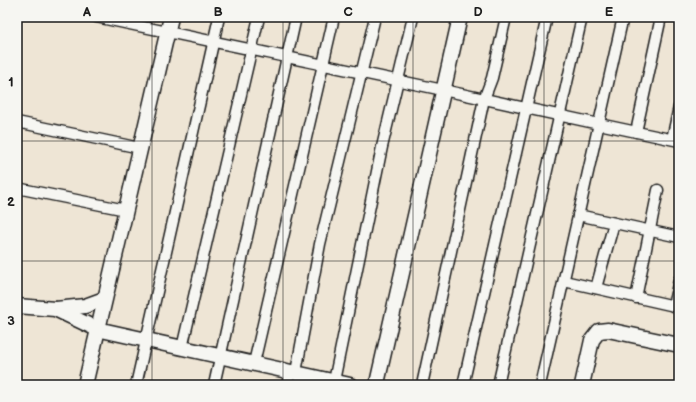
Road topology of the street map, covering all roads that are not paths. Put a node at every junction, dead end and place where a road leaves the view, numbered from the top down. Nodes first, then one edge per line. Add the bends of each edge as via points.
1 (96, 17) edge
2 (171, 17) edge
3 (219, 17) edge
4 (259, 17) edge
5 (296, 17) edge
6 (334, 17) edge
7 (375, 17) edge
8 (413, 17) edge
9 (460, 17) edge
10 (506, 17) edge
11 (547, 17) edge
12 (582, 17) edge
13 (623, 17) edge
14 (661, 17) edge
15 (168, 32) junction
16 (214, 42) junction
17 (251, 50) junction
18 (287, 57) junction
19 (323, 65) junction
20 (362, 72) junction
21 (398, 80) junction
22 (444, 90) junction
23 (484, 99) junction
24 (679, 107) edge
25 (527, 109) junction
26 (560, 116) junction
27 (17, 122) edge
28 (599, 124) junction
29 (636, 132) junction
30 (675, 140) edge
31 (140, 148) junction
32 (17, 188) edge
33 (658, 190) dead end
34 (126, 210) junction
35 (578, 215) junction
36 (614, 223) junction
37 (650, 231) junction
38 (679, 237) edge
39 (679, 280) edge
40 (564, 281) junction
41 (596, 288) junction
42 (636, 298) junction
43 (104, 300) junction
44 (17, 306) edge
45 (676, 306) edge
46 (55, 309) junction
47 (97, 329) junction
48 (146, 340) junction
49 (679, 345) edge
50 (182, 348) junction
51 (220, 356) junction
52 (254, 363) junction
53 (293, 372) junction
54 (334, 381) junction
55 (376, 383) edge
56 (85, 385) edge
57 (136, 385) edge
58 (214, 385) edge
59 (287, 385) edge
60 (350, 385) edge
61 (422, 385) edge
62 (463, 385) edge
63 (498, 385) edge
64 (540, 385) edge
65 (582, 385) edge

1 - 15 street
2 - 15 street
3 - 16 street
4 - 17 street
5 - 18 street
6 - 19 street
7 - 20 street
8 - 21 street
9 - 22 street
10 - 23 street via 492,78
11 - 25 street
12 - 26 street
13 - 28 street
14 - 29 street
15 - 16 street
15 - 31 street
16 - 17 street
16 - 48 street
17 - 18 street
17 - 50 street
18 - 19 street
18 - 51 street
19 - 20 street
19 - 52 street
20 - 21 street
20 - 53 street via 320,244
21 - 22 street
21 - 54 street
22 - 23 street
22 - 55 street
23 - 25 street
23 - 61 street
24 - 30 street
25 - 26 street
25 - 62 street
26 - 28 street
26 - 63 street
27 - 31 street
28 - 29 street
28 - 35 street
29 - 30 street
31 - 34 street
32 - 34 street
33 - 37 street
34 - 43 street
35 - 36 street
35 - 40 street
36 - 37 street
36 - 41 street
37 - 38 street
37 - 42 street
39 - 45 street
40 - 41 street
40 - 64 street
41 - 42 street
42 - 45 street
43 - 46 street via 85,306
43 - 47 street
44 - 46 street
46 - 47 street
47 - 48 street
47 - 56 street
48 - 50 street
48 - 57 street
49 - 65 street via 608,330 599,331 592,340
50 - 51 street
51 - 52 street
51 - 58 street
52 - 53 street
53 - 54 street
53 - 59 street
54 - 60 street

